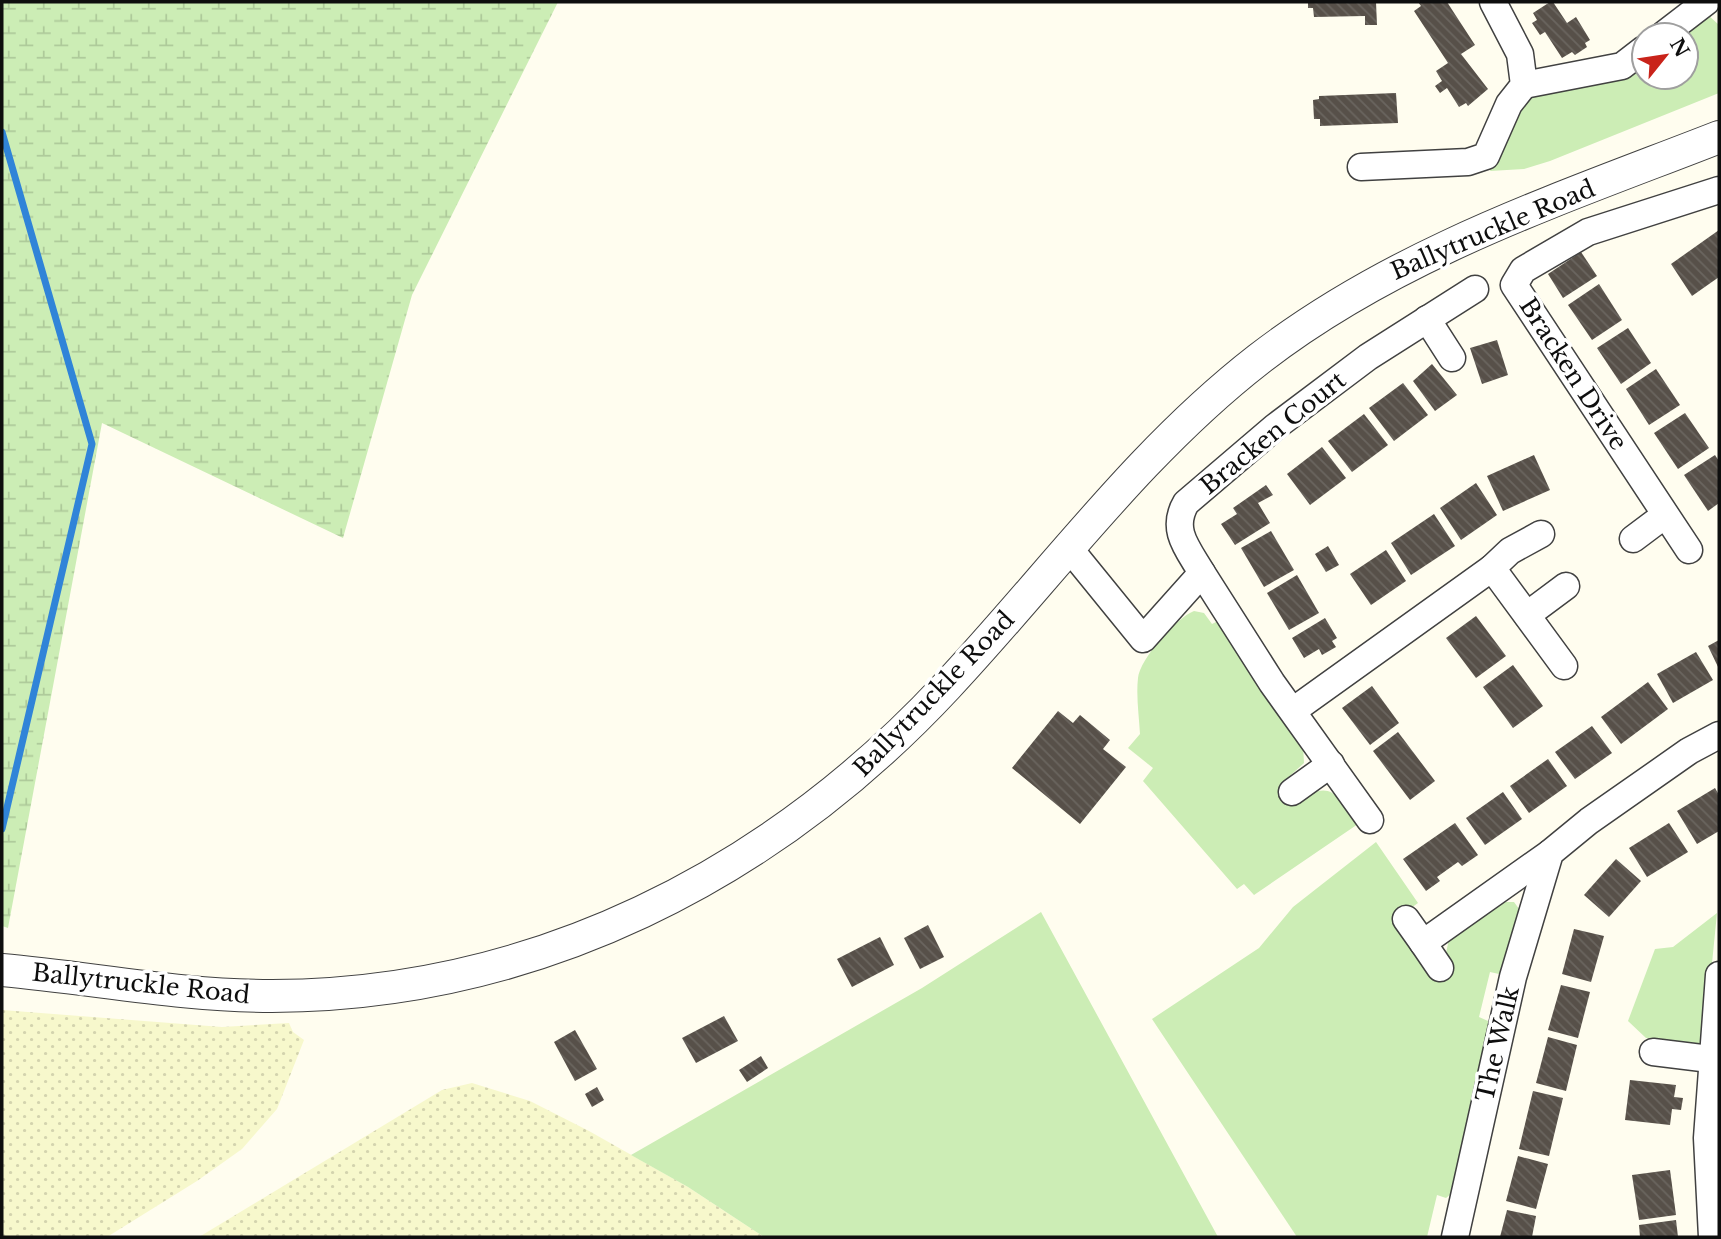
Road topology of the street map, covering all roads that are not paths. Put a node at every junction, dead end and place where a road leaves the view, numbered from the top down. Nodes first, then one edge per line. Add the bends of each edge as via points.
1 (1493, 2) edge
2 (1706, 2) edge
3 (1681, 21) edge
4 (1630, 60) edge
5 (1524, 85) junction
6 (1719, 137) edge
7 (1361, 167) dead end
8 (1719, 190) edge
9 (1475, 289) dead end
10 (1427, 319) junction
11 (1452, 358) dead end
12 (1665, 514) junction
13 (1541, 534) dead end
14 (1633, 539) dead end
15 (1069, 548) junction
16 (1689, 550) dead end
17 (1492, 568) junction
18 (1202, 573) junction
19 (1566, 586) dead end
20 (1527, 615) junction
21 (1564, 666) dead end
22 (1294, 710) junction
23 (1719, 735) edge
24 (1331, 764) junction
25 (1292, 792) dead end
26 (1370, 820) dead end
27 (1550, 853) junction
28 (1406, 919) dead end
29 (1423, 943) junction
30 (1440, 968) dead end
31 (2, 970) edge
32 (1719, 975) edge
33 (1653, 1052) dead end
34 (1710, 1059) junction
35 (1713, 1137) edge
36 (1455, 1237) edge
37 (1712, 1237) edge

1 - 5 street via 1520,54
2 - 3 street
4 - 5 street via 1622,66
5 - 7 street via 1486,156 1468,162
6 - 15 street, Ballytruckle Road via 1456,242 1342,301 1267,353 1200,409
8 - 12 street, Bracken Drive via 1588,232 1522,270 1514,285
9 - 10 street, Bracken Court
10 - 11 street
10 - 18 street, Bracken Court via 1275,427 1186,503 1178,517 1178,532
12 - 14 street
12 - 16 street, Bracken Drive
13 - 17 street via 1510,551
15 - 18 street via 1143,639
15 - 31 street, Ballytruckle Road via 929,706 842,788 715,875 583,937 455,975 382,989 314,995 188,993
17 - 20 street
17 - 22 street
18 - 22 street, Bracken Court
19 - 20 street
20 - 21 street
22 - 24 street, Bracken Court
23 - 27 street via 1656,774
24 - 25 street
24 - 26 street, Bracken Court
27 - 29 street
27 - 36 street, The Walk via 1513,977
28 - 29 street
29 - 30 street
32 - 34 street
33 - 34 street
34 - 35 street
35 - 37 street

